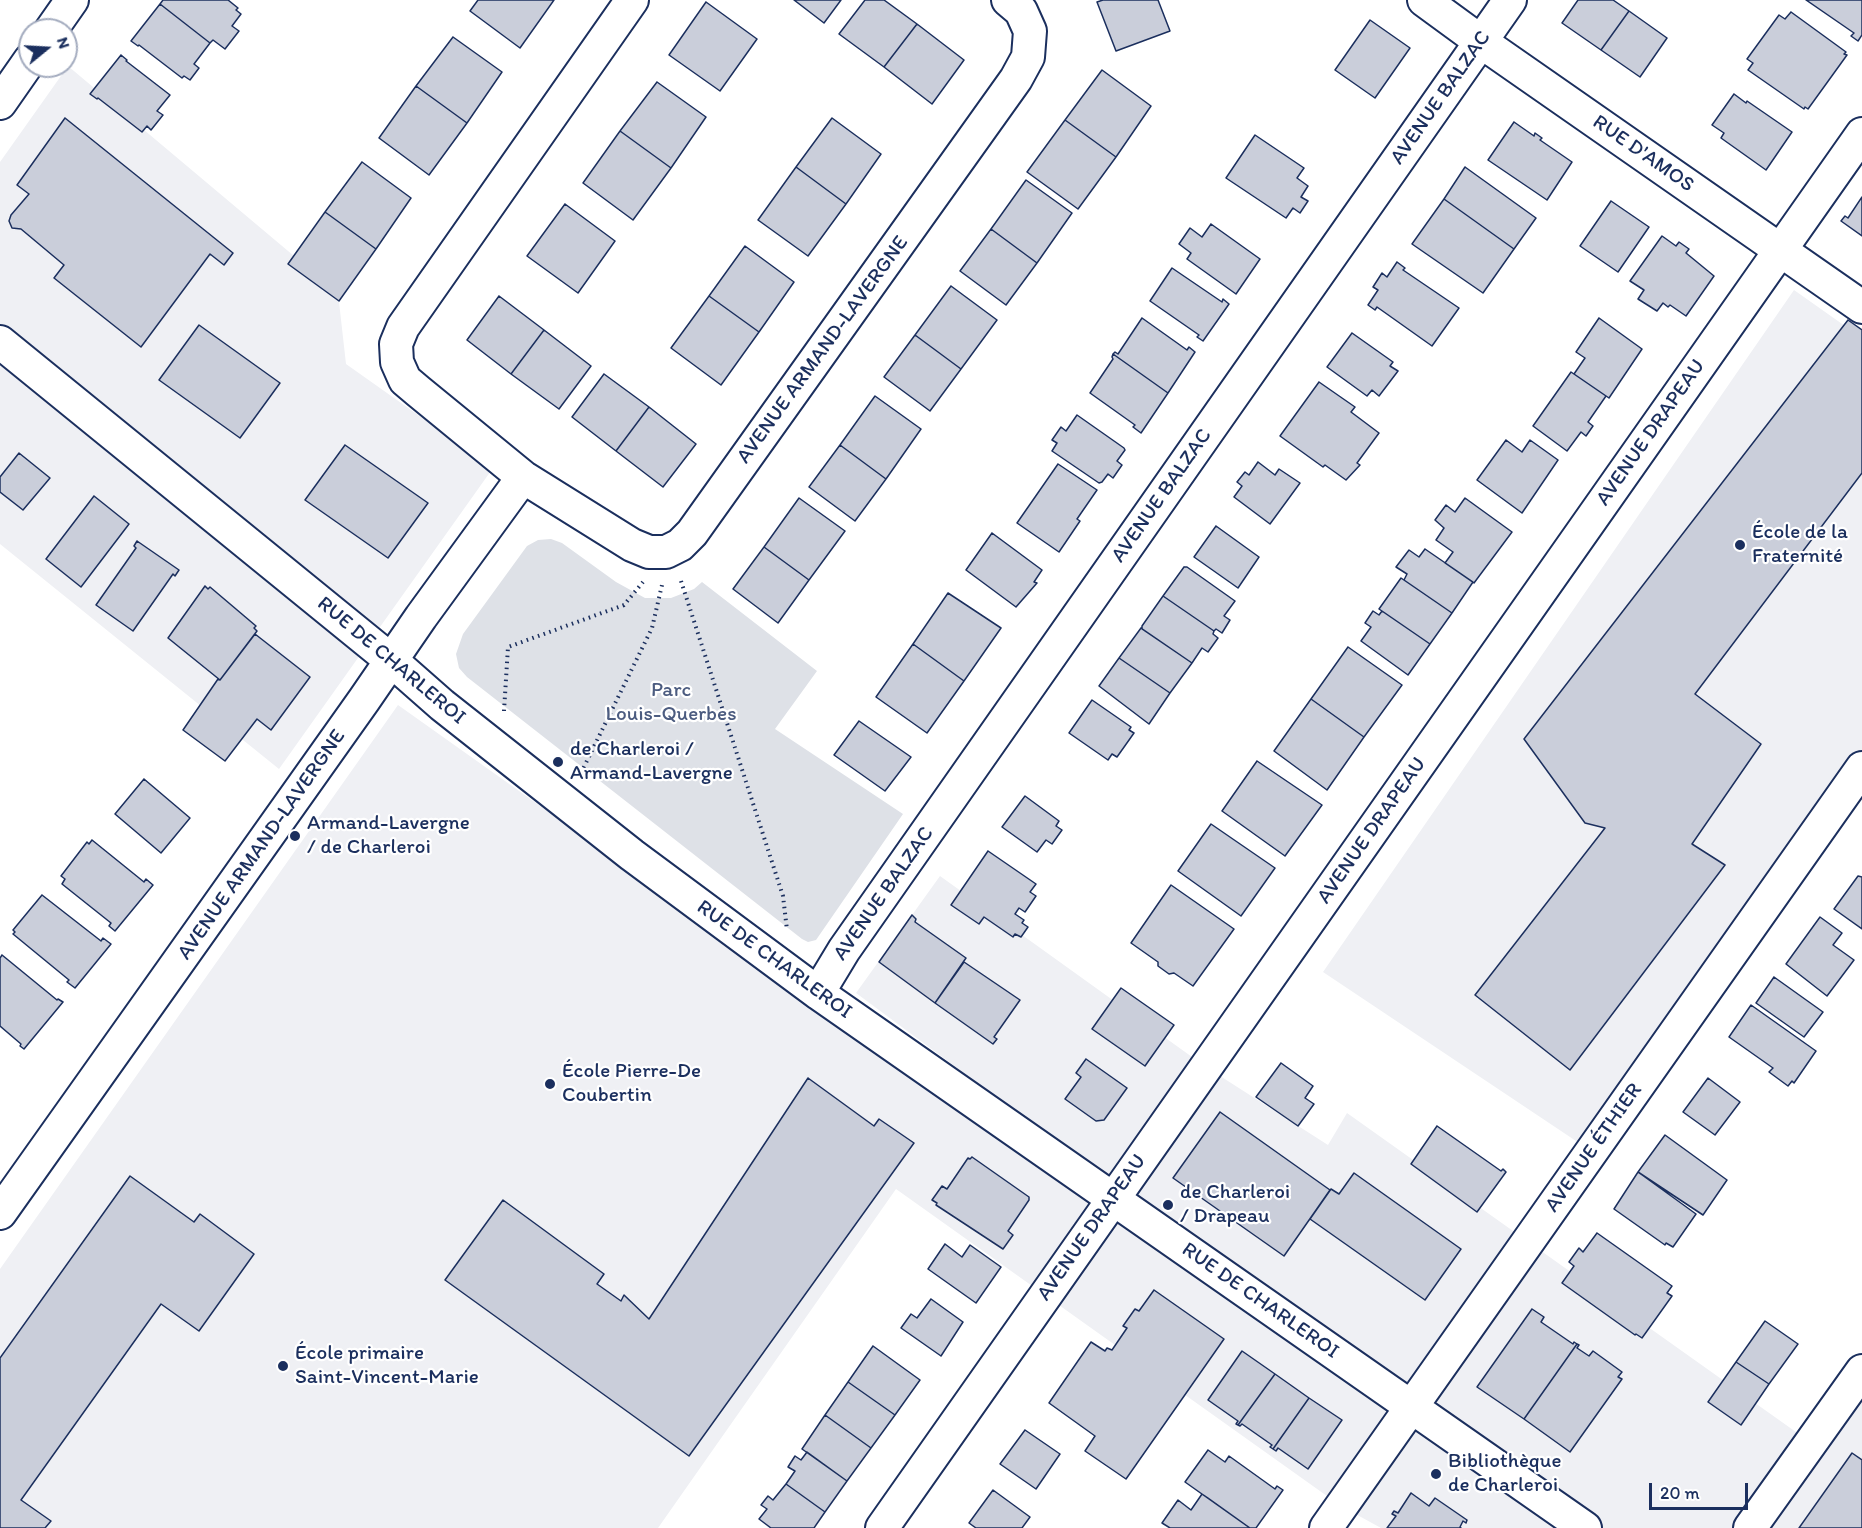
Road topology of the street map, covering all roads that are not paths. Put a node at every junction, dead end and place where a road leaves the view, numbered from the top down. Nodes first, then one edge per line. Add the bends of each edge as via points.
1 (72, 0) edge
2 (632, 0) edge
3 (1008, 0) edge
4 (1424, 0) edge
5 (1510, 0) edge
6 (59, 18) edge
7 (1480, 41) junction
8 (18, 77) edge
9 (0, 103) edge
10 (1862, 134) edge
11 (1780, 249) junction
12 (1862, 307) edge
13 (0, 342) edge
14 (523, 477) junction
15 (392, 661) junction
16 (1862, 768) edge
17 (818, 993) junction
18 (1113, 1197) junction
19 (0, 1213) edge
20 (1862, 1371) edge
21 (1412, 1407) junction
22 (882, 1528) edge
23 (1326, 1528) edge
24 (1585, 1528) edge
25 (1750, 1528) edge

1 - 6 street
2 - 14 street via 403,327 396,344 405,380
3 - 14 street, AVENUE ARMAND-LAVERGNE via 1021,11 1030,30 1028,57 1016,79 692,533 666,552 649,552
4 - 7 street, RUE D'AMOS
5 - 7 street, AVENUE BALZAC
7 - 11 street, RUE D'AMOS
7 - 17 street, AVENUE BALZAC via 844,950
8 - 9 street
10 - 11 street, AVENUE DRAPEAU
11 - 12 street, RUE D'AMOS
11 - 18 street, AVENUE DRAPEAU
13 - 15 street, RUE DE CHARLEROI
14 - 15 street, AVENUE ARMAND-LAVERGNE
15 - 17 street, RUE DE CHARLEROI via 641,862
15 - 19 street, AVENUE ARMAND-LAVERGNE
16 - 21 street, AVENUE ÉTHIER
17 - 18 street, RUE DE CHARLEROI
18 - 21 street, RUE DE CHARLEROI
18 - 22 street, AVENUE DRAPEAU
20 - 25 street
21 - 23 street, AVENUE ÉTHIER
21 - 24 street, RUE DE CHARLEROI

